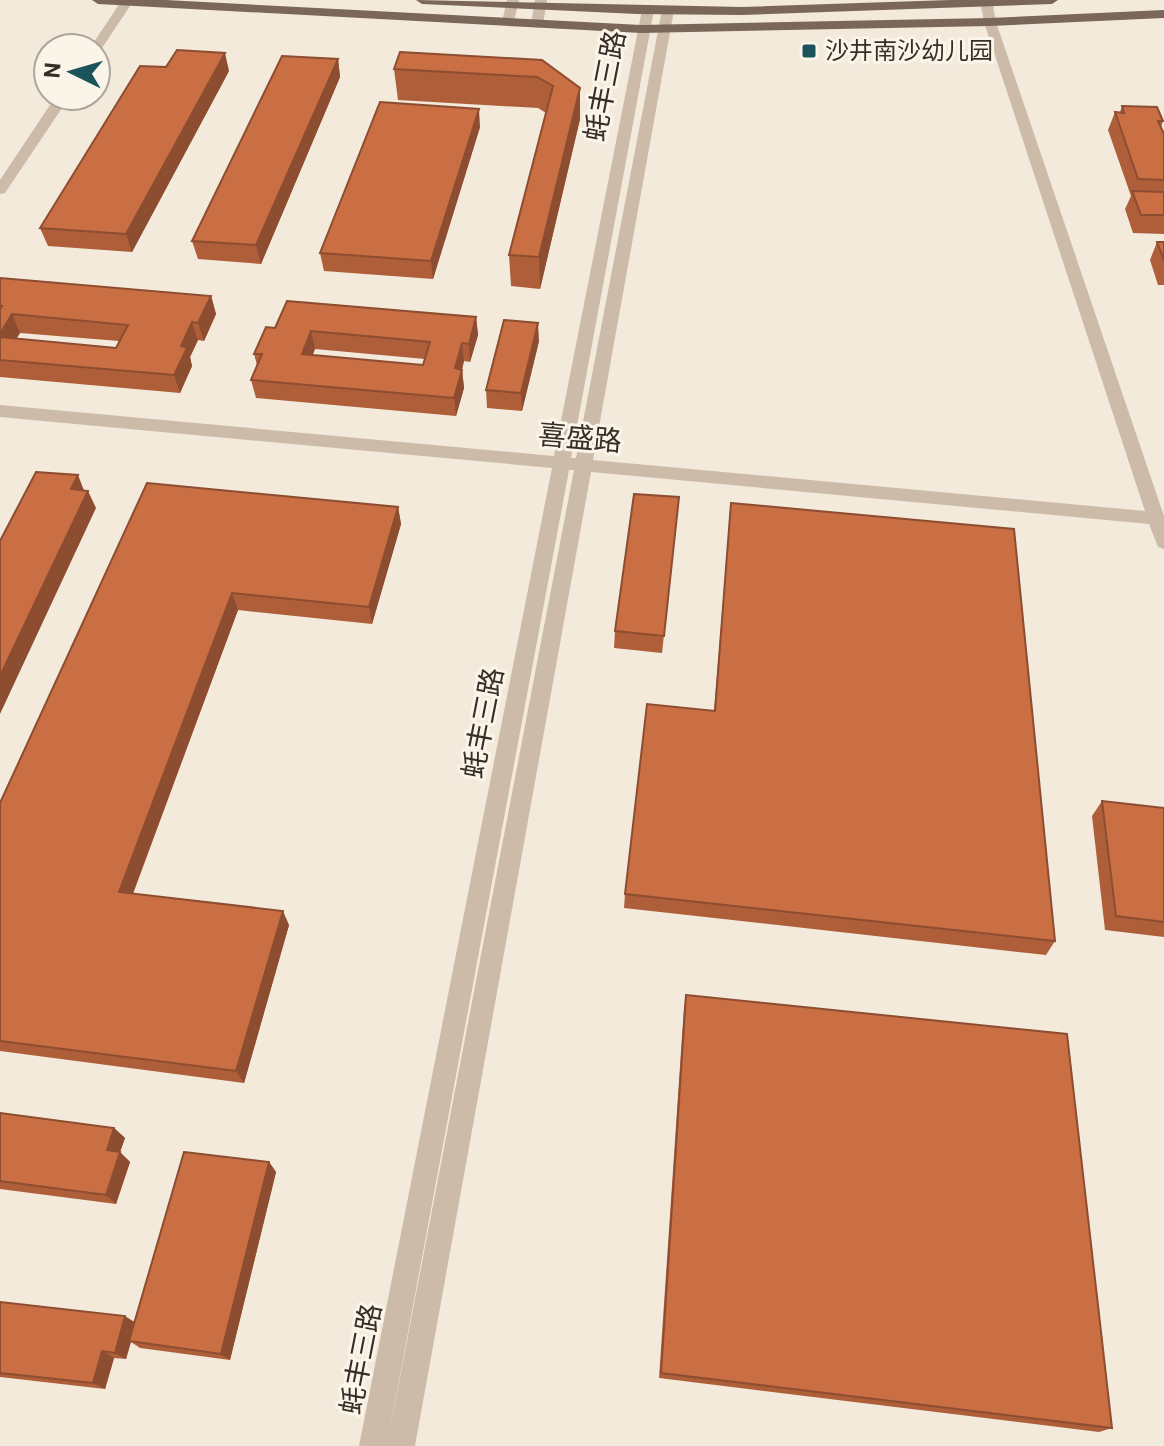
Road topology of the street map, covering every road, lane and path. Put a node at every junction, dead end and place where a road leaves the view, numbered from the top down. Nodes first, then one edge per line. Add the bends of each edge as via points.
1 (98, 0) edge
2 (422, 0) edge
3 (1052, 0) edge
4 (128, 1) edge
5 (986, 1) edge
6 (513, 2) edge
7 (540, 3) edge
8 (1164, 14) edge
9 (656, 19) junction
10 (508, 22) junction
11 (990, 22) junction
12 (537, 24) junction
13 (107, 32) edge
14 (52, 112) edge
15 (0, 190) edge
16 (0, 411) edge
17 (561, 463) junction
18 (583, 465) junction
19 (1155, 518) junction
20 (1164, 542) edge
21 (373, 1446) edge
22 (401, 1446) edge

1 - 4 main road
2 - 6 main road
3 - 5 main road
4 - 10 main road
4 - 13 street
5 - 9 main road
5 - 11 street
6 - 7 main road
6 - 10 street
7 - 9 main road
7 - 12 street
8 - 11 main road
9 - 11 main road
9 - 12 main road
9 - 17 street, 蚝丰三路
9 - 18 street, 蚝丰三路
10 - 12 main road
11 - 19 street
14 - 15 street
16 - 17 street, 喜盛路
17 - 18 street, 喜盛路
17 - 21 street, 蚝丰三路
18 - 19 street, 喜盛路
18 - 22 street, 蚝丰三路
19 - 20 street

